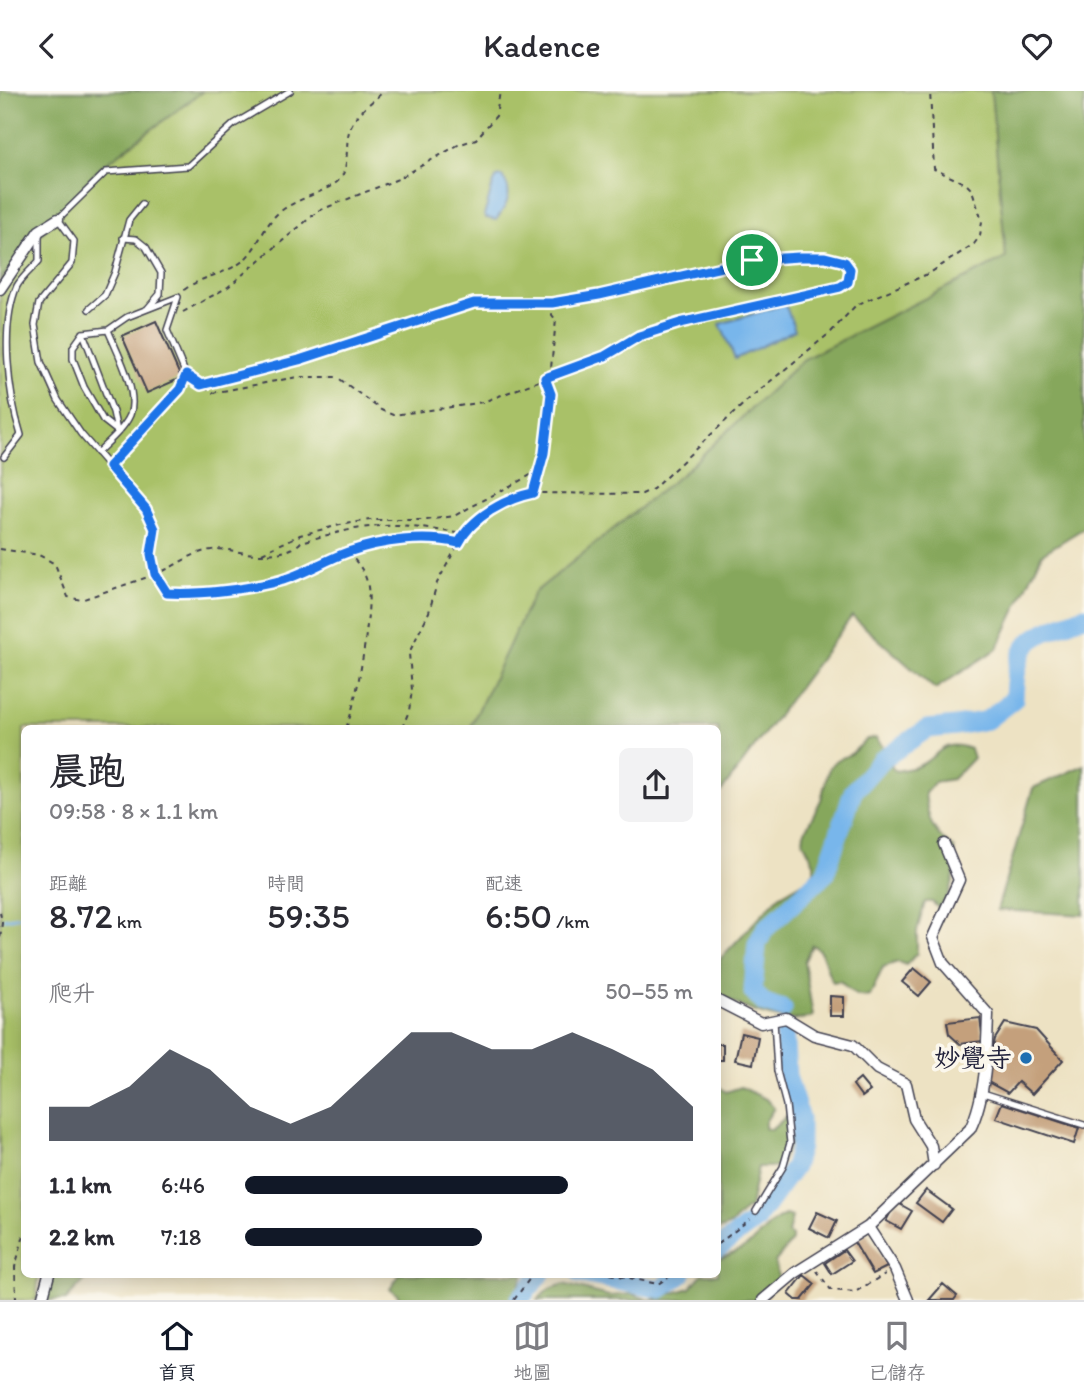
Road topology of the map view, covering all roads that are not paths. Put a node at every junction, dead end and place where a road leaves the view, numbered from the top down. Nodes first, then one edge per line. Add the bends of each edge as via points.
1 (290, 91) edge
2 (142, 204) dead end
3 (58, 219) junction
4 (38, 231) junction
5 (123, 238) junction
6 (0, 289) edge
7 (89, 309) dead end
8 (146, 309) junction
9 (108, 330) junction
10 (83, 333) junction
11 (117, 431) junction
12 (97, 453) junction
13 (4, 457) dead end
14 (109, 466) junction
15 (347, 552) road end
16 (944, 844) dead end
17 (721, 1003) edge
18 (774, 1020) junction
19 (980, 1092) junction
20 (1084, 1125) edge
21 (934, 1165) junction
22 (756, 1211) road end
23 (868, 1227) junction
24 (48, 1278) edge
25 (42, 1300) edge
26 (763, 1300) edge
27 (908, 1300) edge

1 - 3 lane via 234,124 188,166 106,172
2 - 5 lane
3 - 4 street
3 - 12 lane via 74,241 72,263 38,303 35,325 41,362 58,400
4 - 6 street
4 - 13 lane via 38,261 17,286 4,329 14,414 21,435
5 - 7 lane via 105,295
5 - 8 lane via 136,239 146,247 161,273 159,294
8 - 9 lane
8 - 14 lane via 178,297 167,330 186,375 180,389
9 - 10 lane
9 - 11 lane via 133,404
10 - 11 lane
10 - 11 lane via 73,347 74,359 103,420
11 - 12 lane
12 - 14 lane
14 - 15 lane via 146,509 155,529 151,554 155,574 167,593 188,595 280,581
16 - 19 street via 959,880 933,937 943,963 988,1014
17 - 18 street via 761,1023
18 - 21 street via 786,1018 814,1035 853,1045 877,1069 906,1084
18 - 22 lane via 777,1071 790,1143 783,1167
19 - 20 lane
19 - 21 street via 978,1113 970,1129
21 - 23 street
23 - 26 street via 794,1273
23 - 27 street
24 - 25 street

